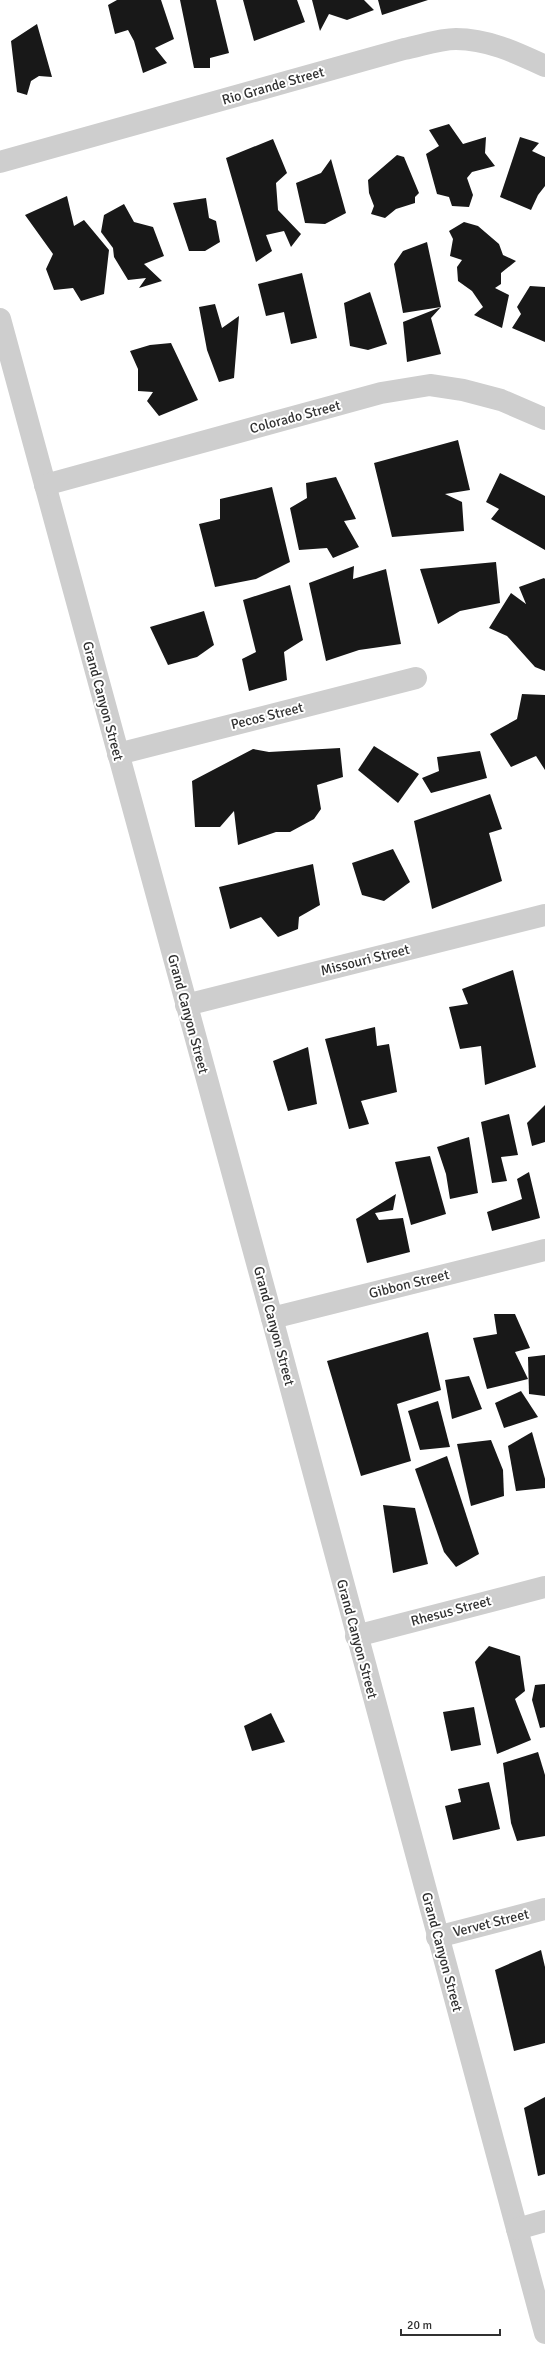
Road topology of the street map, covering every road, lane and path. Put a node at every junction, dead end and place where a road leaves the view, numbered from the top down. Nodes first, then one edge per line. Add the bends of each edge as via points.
1 (545, 66) edge
2 (0, 162) edge
3 (0, 319) edge
4 (545, 419) edge
5 (45, 486) junction
6 (416, 678) dead end
7 (118, 754) junction
8 (545, 914) edge
9 (186, 1005) junction
10 (545, 1250) edge
11 (272, 1318) junction
12 (545, 1587) edge
13 (356, 1636) junction
14 (545, 1909) edge
15 (437, 1937) junction
16 (545, 2221) edge
17 (517, 2229) junction
18 (545, 2334) edge

1 - 2 street, Rio Grande Street via 482,41 455,39 404,49
3 - 5 street, Grand Canyon Street
4 - 5 street, Colorado Street via 501,400 430,385 382,393
5 - 7 street, Grand Canyon Street
6 - 7 street, Pecos Street
7 - 9 street, Grand Canyon Street
8 - 9 street, Missouri Street
9 - 11 street, Grand Canyon Street
10 - 11 street, Gibbon Street
11 - 13 street, Grand Canyon Street
12 - 13 street, Rhesus Street
13 - 15 street, Grand Canyon Street
14 - 15 street, Vervet Street
15 - 17 street, Grand Canyon Street
16 - 17 street
17 - 18 street, Grand Canyon Street

